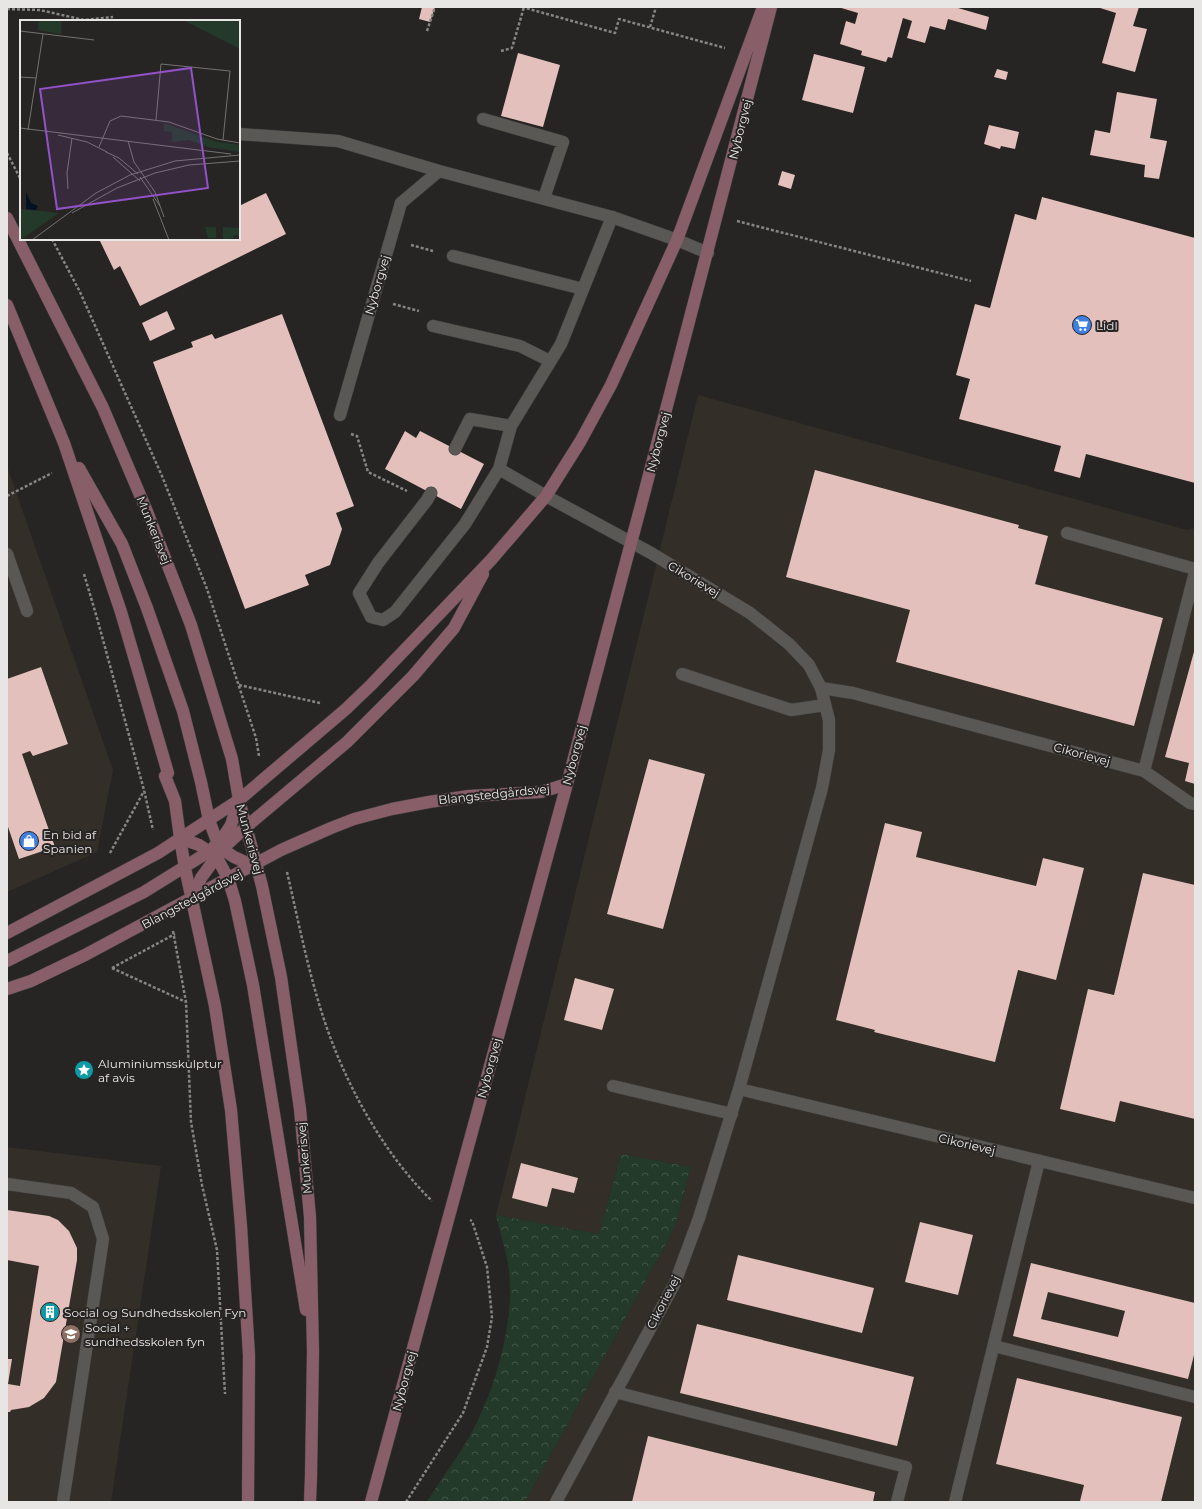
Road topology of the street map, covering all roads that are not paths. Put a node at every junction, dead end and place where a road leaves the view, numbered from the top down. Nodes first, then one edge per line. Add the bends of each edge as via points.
1 (763, 7) edge
2 (771, 7) edge
3 (483, 119) dead end
4 (240, 134) edge
5 (439, 171) junction
6 (544, 198) junction
7 (7, 218) edge
8 (612, 218) junction
9 (677, 240) junction
10 (708, 253) junction
11 (453, 256) road end
12 (583, 289) junction
13 (7, 304) edge
14 (433, 326) road end
15 (550, 361) junction
16 (340, 415) road end
17 (511, 426) junction
18 (64, 443) junction
19 (455, 449) dead end
20 (498, 469) junction
21 (546, 496) junction
22 (429, 497) road end
23 (1067, 533) dead end
24 (631, 543) junction
25 (7, 554) edge
26 (491, 560) junction
27 (1195, 571) edge
28 (28, 611) dead end
29 (682, 674) dead end
30 (821, 688) junction
31 (825, 705) junction
32 (1144, 771) junction
33 (567, 784) junction
34 (239, 800) junction
35 (1195, 804) edge
36 (209, 820) junction
37 (246, 827) junction
38 (180, 838) junction
39 (217, 850) junction
40 (256, 864) junction
41 (185, 868) junction
42 (228, 878) junction
43 (192, 899) junction
44 (7, 933) edge
45 (7, 960) edge
46 (7, 989) edge
47 (613, 1086) dead end
48 (739, 1089) junction
49 (732, 1114) junction
50 (1039, 1161) junction
51 (7, 1184) edge
52 (1195, 1198) edge
53 (994, 1346) junction
54 (313, 1351) junction
55 (615, 1392) junction
56 (1195, 1397) edge
57 (63, 1502) edge
58 (248, 1502) edge
59 (310, 1502) edge
60 (371, 1502) edge
61 (556, 1502) edge
62 (896, 1502) edge
63 (955, 1502) edge

1 - 9 main road, Nyborgvej
2 - 10 main road, Nyborgvej
3 - 6 street via 563,142
4 - 5 street via 338,141
5 - 6 street
5 - 16 street, Nyborgvej via 401,203
6 - 8 street
7 - 34 main road, Munkerisvej via 103,408 146,509 191,625 232,759
8 - 9 street
8 - 12 street
9 - 10 street
9 - 21 main road, Nyborgvej via 611,385 580,442
10 - 24 main road, Nyborgvej
11 - 12 street
12 - 15 street via 561,344
13 - 18 main road
14 - 15 street via 520,346
15 - 17 street
17 - 19 street via 470,420
17 - 20 street
18 - 36 main road via 122,544 147,608 183,712
18 - 38 main road via 121,612 166,766 166,776 175,801
20 - 21 street, Cikorievej
20 - 22 street via 465,524 395,612 383,620 370,616 359,593 378,563
21 - 24 street, Cikorievej
21 - 26 main road, Nyborgvej
23 - 27 street
24 - 30 street, Cikorievej via 750,613 789,644 809,665
24 - 33 main road, Nyborgvej
25 - 28 street
26 - 34 main road, Nyborgvej via 346,709
26 - 37 main road via 454,628 413,676 347,742
27 - 32 street
29 - 31 street via 791,710
30 - 31 street, Cikorievej
30 - 32 street, Cikorievej via 852,693
31 - 48 street, Cikorievej via 829,720 829,750 822,788
32 - 35 street, Cikorievej
33 - 40 main road, Blangstedgårdsvej via 541,792 469,796 392,809 331,828
33 - 60 main road, Nyborgvej
34 - 36 main road, Nyborgvej
34 - 37 main road, Munkerisvej
34 - 39 main road via 231,825
36 - 38 main road, Nyborgvej
36 - 39 main road
37 - 39 main road
37 - 40 main road, Munkerisvej
38 - 39 main road
38 - 41 main road
38 - 44 main road via 152,856
39 - 40 main road
39 - 41 main road
39 - 42 main road
39 - 43 main road
40 - 42 main road, Blangstedgårdsvej
40 - 54 main road, Munkerisvej via 281,978 300,1109 310,1217
41 - 43 main road
41 - 45 main road via 144,892
42 - 43 main road, Blangstedgårdsvej
42 - 54 main road via 236,901 253,985
43 - 46 main road, Blangstedgårdsvej via 85,955 31,981
43 - 58 main road via 215,1006 231,1110 249,1355
47 - 49 street
48 - 49 street, Cikorievej
48 - 50 street, Cikorievej
49 - 55 street, Cikorievej via 675,1283
50 - 52 street, Cikorievej
50 - 53 street
51 - 57 street via 71,1193 93,1207 103,1239
53 - 56 street
53 - 63 street
54 - 59 main road, Munkerisvej
55 - 61 street, Cikorievej
55 - 62 street via 906,1467

